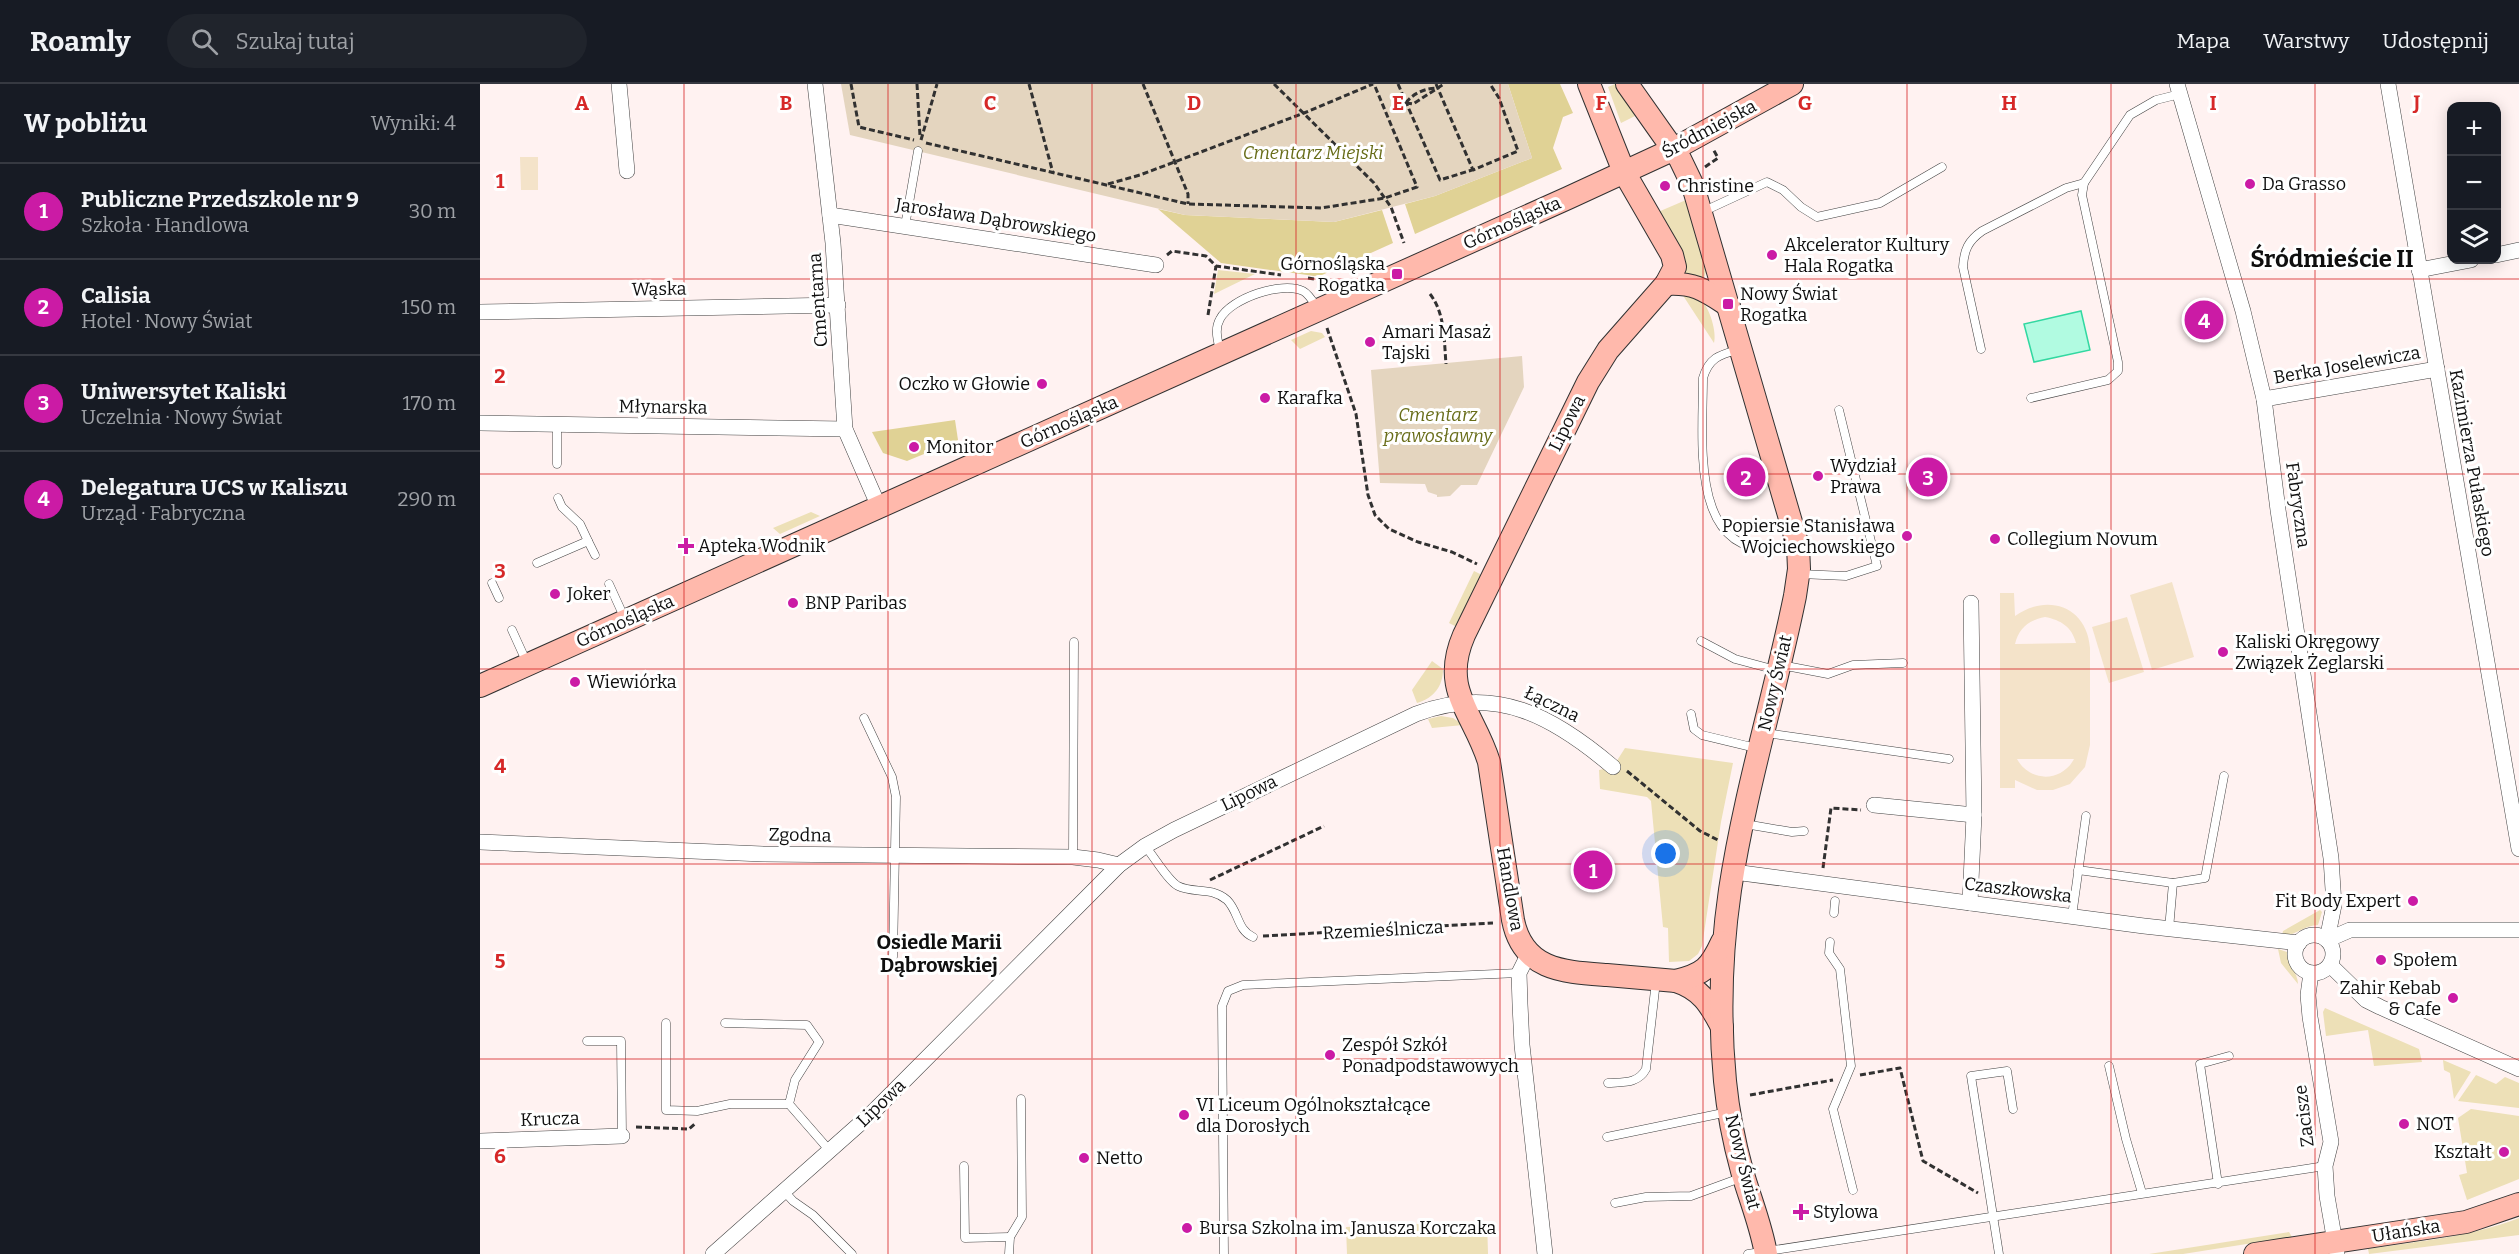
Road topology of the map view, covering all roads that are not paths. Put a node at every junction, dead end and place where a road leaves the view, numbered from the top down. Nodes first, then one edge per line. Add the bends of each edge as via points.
1 (619, 84) edge
2 (814, 84) edge
3 (1589, 84) edge
4 (1627, 84) edge
5 (1792, 84) edge
6 (2388, 84) edge
7 (2178, 89) edge
8 (1672, 150) junction
9 (918, 151) dead end
10 (1942, 167) dead end
11 (627, 171) dead end
12 (1624, 172) junction
13 (2084, 183) junction
14 (1701, 212) junction
15 (830, 215) junction
16 (905, 226) junction
17 (2519, 250) edge
18 (2501, 254) edge
19 (1156, 264) road end
20 (2450, 264) edge
21 (2419, 270) junction
22 (1666, 284) junction
23 (838, 305) junction
24 (1729, 306) junction
25 (1319, 310) junction
26 (480, 312) edge
27 (1741, 349) junction
28 (1981, 349) dead end
29 (1220, 354) junction
30 (2436, 369) junction
31 (2031, 398) dead end
32 (2264, 399) junction
33 (1839, 410) dead end
34 (480, 423) edge
35 (557, 425) junction
36 (845, 429) junction
37 (557, 464) dead end
38 (558, 498) dead end
39 (879, 507) junction
40 (588, 541) junction
41 (1798, 546) junction
42 (596, 555) dead end
43 (537, 563) dead end
44 (1798, 574) junction
45 (492, 583) dead end
46 (609, 584) dead end
47 (499, 598) dead end
48 (1971, 603) dead end
49 (625, 620) junction
50 (512, 630) dead end
51 (1701, 641) dead end
52 (1074, 642) dead end
53 (1903, 663) dead end
54 (527, 664) junction
55 (1779, 668) junction
56 (480, 686) edge
57 (1463, 703) junction
58 (1691, 714) dead end
59 (864, 718) dead end
60 (1762, 741) junction
61 (1949, 759) dead end
62 (1618, 767) road end
63 (2224, 776) dead end
64 (1874, 805) road end
65 (1974, 815) junction
66 (2086, 816) dead end
67 (1743, 824) junction
68 (1804, 831) dead end
69 (480, 842) edge
70 (1145, 846) junction
71 (2519, 849) edge
72 (895, 855) junction
73 (1073, 857) junction
74 (1119, 865) junction
75 (2078, 870) junction
76 (1734, 872) junction
77 (2173, 883) junction
78 (1835, 901) dead end
79 (1970, 903) junction
80 (1834, 913) dead end
81 (2332, 914) junction
82 (2072, 916) junction
83 (2169, 929) junction
84 (2350, 930) junction
85 (2519, 930) edge
86 (1725, 935) junction
87 (1253, 937) road end
88 (2327, 940) junction
89 (1830, 942) dead end
90 (2299, 943) junction
91 (1529, 953) junction
92 (893, 957) dead end
93 (2330, 965) junction
94 (2311, 973) junction
95 (1519, 974) junction
96 (1666, 980) junction
97 (666, 1023) dead end
98 (724, 1023) dead end
99 (1723, 1028) junction
100 (587, 1041) dead end
101 (2229, 1056) dead end
102 (2109, 1066) dead end
103 (2519, 1069) edge
104 (1608, 1083) dead end
105 (1021, 1099) dead end
106 (789, 1104) junction
107 (2013, 1109) dead end
108 (1730, 1112) junction
109 (622, 1132) joint
110 (1607, 1137) dead end
111 (480, 1141) edge
112 (830, 1151) junction
113 (964, 1166) dead end
114 (2325, 1166) junction
115 (1744, 1177) junction
116 (2218, 1184) junction
117 (1853, 1190) dead end
118 (784, 1191) junction
119 (2142, 1193) junction
120 (1615, 1203) dead end
121 (2519, 1204) edge
122 (1993, 1216) junction
123 (1010, 1237) junction
124 (2336, 1248) edge
125 (1765, 1250) edge
126 (713, 1254) edge
127 (852, 1254) edge
128 (1009, 1254) edge
129 (1224, 1254) edge
130 (1545, 1254) edge
131 (1999, 1254) edge
132 (2255, 1254) edge

1 - 11 street
2 - 15 street, Cmentarna
3 - 12 street
4 - 8 street, Nowy Świat
5 - 8 street, Śródmiejska
6 - 21 street, Kazimierza Pułaskiego
7 - 13 lane via 2130,114
7 - 32 street, Fabryczna via 2243,311
8 - 12 street, Śródmiejska
8 - 14 street, Nowy Świat via 1688,175
9 - 16 lane
10 - 14 lane via 1880,203 1827,216 1809,213 1783,190 1767,182
12 - 22 street via 1672,255 1675,267
12 - 25 street, Górnośląska
13 - 28 lane via 2066,188 1982,231 1966,246 1963,267
13 - 31 lane via 2082,195 2118,371 2108,380
14 - 24 street, Nowy Świat
15 - 16 street, Jarosława Dąbrowskiego
15 - 23 street, Cmentarna
16 - 19 street, Jarosława Dąbrowskiego
17 - 18 street
20 - 21 street
21 - 30 street, Kazimierza Pułaskiego
22 - 24 street via 1692,284
22 - 57 street, Lipowa via 1597,366 1494,573 1455,663 1456,685
23 - 26 street, Wąska
23 - 36 street, Cmentarna
24 - 27 street, Nowy Świat
25 - 29 street, Górnośląska
25 - 29 lane via 1306,292 1294,288 1262,292 1238,302 1220,319 1216,332
27 - 41 street, Nowy Świat
27 - 41 lane via 1717,356 1703,378 1703,466 1713,512 1728,533 1749,546
29 - 39 street, Górnośląska
30 - 32 street, Berka Joselewicza
30 - 71 street, Kazimierza Pułaskiego
32 - 81 street, Fabryczna via 2331,858
33 - 44 lane via 1877,566 1846,576
34 - 35 street, Młynarska
35 - 36 street, Młynarska
35 - 37 lane
36 - 39 street, Cmentarna
38 - 40 lane via 580,524
39 - 49 street, Górnośląska
40 - 42 lane
40 - 43 lane
41 - 44 street, Nowy Świat
44 - 55 street, Nowy Świat
45 - 47 lane
46 - 49 lane
48 - 65 street
49 - 54 street, Górnośląska
50 - 54 lane
51 - 55 lane via 1735,659
52 - 73 lane
53 - 55 lane via 1853,665 1828,674
54 - 56 street, Górnośląska
55 - 60 street, Nowy Świat
57 - 62 street, Łączna via 1494,702 1520,709 1571,734
57 - 70 street, Lipowa via 1437,706 1416,714
57 - 91 street, Handlowa via 1489,762 1513,920
58 - 60 lane via 1694,729 1702,735
59 - 72 lane via 892,777 896,797
60 - 61 lane
60 - 67 street, Nowy Świat
63 - 77 lane via 2205,878
64 - 65 street
65 - 79 street
66 - 75 lane
67 - 68 lane
67 - 76 street, Nowy Świat
69 - 72 street, Zgodna via 763,854
70 - 74 street, Lipowa
70 - 87 lane via 1174,883 1224,898 1233,907 1242,929
72 - 73 street, Zgodna
72 - 92 lane
73 - 74 street, Zgodna
74 - 112 street, Lipowa
75 - 77 lane
75 - 82 lane
76 - 79 street, Czaszkowska
76 - 86 street, Nowy Świat
77 - 83 lane
78 - 80 lane
79 - 82 street, Czaszkowska
81 - 84 street
81 - 88 street, Fabryczna
82 - 83 street, Czaszkowska
83 - 90 street, Czaszkowska
84 - 85 street
84 - 88 street
86 - 96 street via 1706,969 1693,976
86 - 99 street, Nowy Świat
88 - 90 street via 2315,935
88 - 93 street via 2333,952
89 - 117 lane via 1829,953 1840,969 1851,1066 1833,1108
90 - 94 street via 2296,961
91 - 95 street, Handlowa
91 - 96 street via 1560,970
93 - 94 street
93 - 103 street via 2366,1000
94 - 114 street, Zacisze via 2310,1017 2331,1142
95 - 129 lane via 1243,985 1228,991 1222,1006
95 - 130 street, Handlowa via 1522,1045
96 - 99 street via 1700,993
96 - 104 lane via 1646,1069 1633,1081
97 - 106 lane via 666,1110
98 - 106 lane via 807,1025 819,1042 795,1080
99 - 108 street, Nowy Świat
100 - 109 lane via 621,1041
101 - 116 lane via 2200,1064
102 - 119 lane
105 - 123 lane via 1022,1217
106 - 112 lane
107 - 122 lane via 2007,1071 1971,1076
108 - 110 lane
108 - 115 street, Nowy Świat
109 - 111 street, Krucza
112 - 118 street, Lipowa
113 - 123 lane via 965,1238
114 - 116 lane
114 - 124 street, Zacisze
115 - 120 lane via 1690,1196 1646,1197
115 - 125 street, Nowy Świat
116 - 119 lane
118 - 126 street, Lipowa
118 - 127 lane
119 - 122 lane
121 - 124 street, Ułańska via 2466,1222
122 - 125 lane
122 - 131 lane
123 - 128 lane
124 - 132 street, Ułańska

